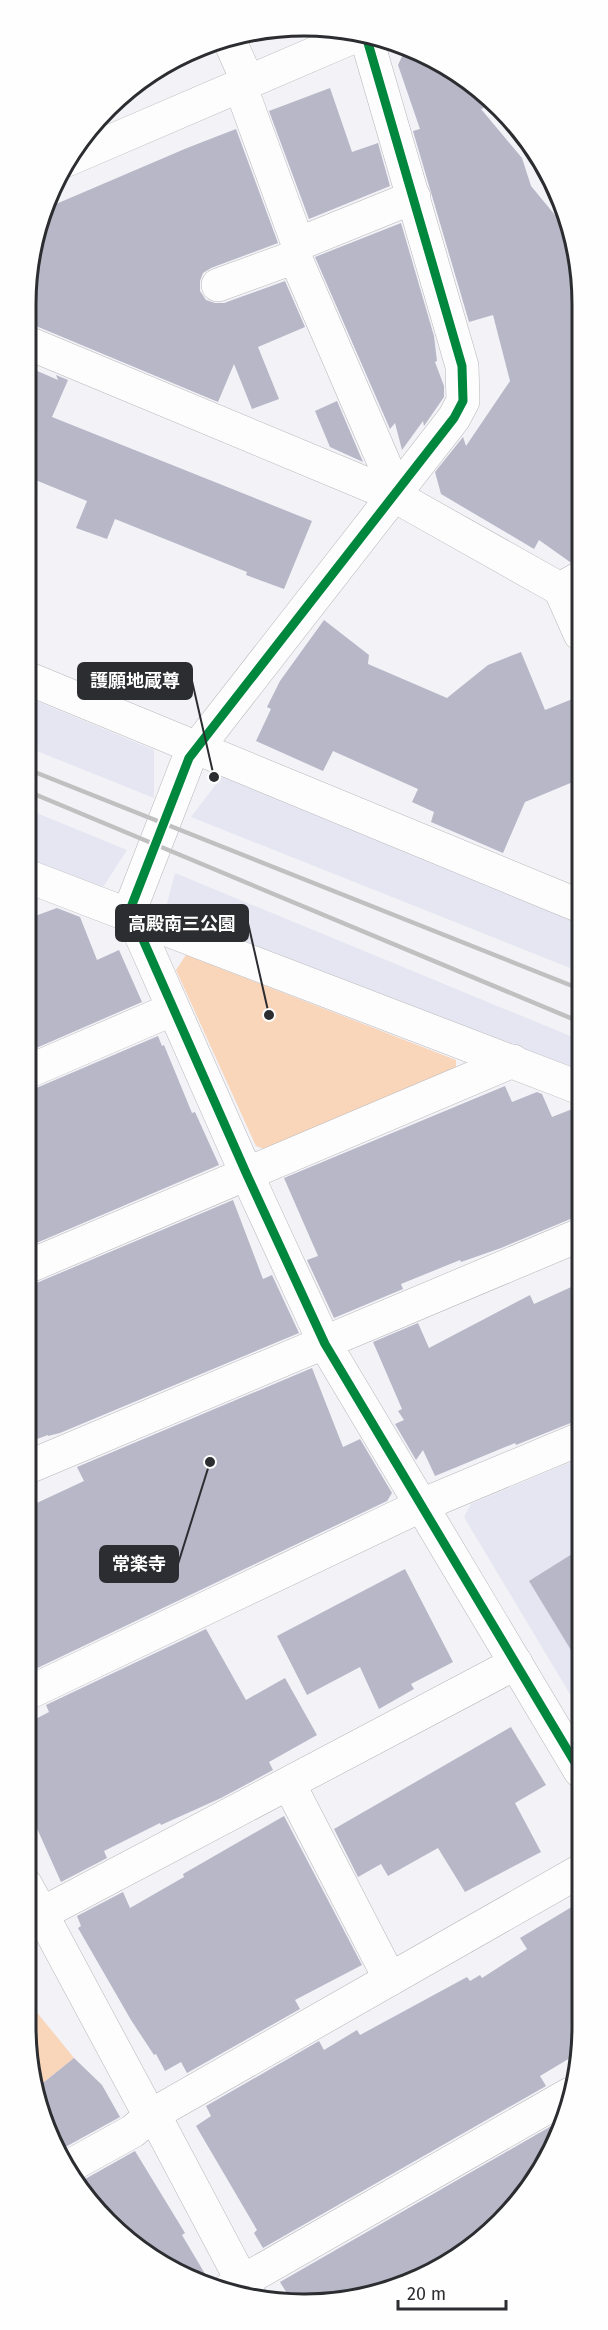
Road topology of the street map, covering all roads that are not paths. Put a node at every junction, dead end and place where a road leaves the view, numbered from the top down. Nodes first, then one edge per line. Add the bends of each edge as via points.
1 (347, 39) edge
2 (368, 44) edge
3 (231, 46) edge
4 (244, 84) junction
5 (82, 154) edge
6 (414, 197) junction
7 (296, 250) junction
8 (218, 285) dead end
9 (36, 346) edge
10 (393, 495) junction
11 (570, 584) edge
12 (36, 682) edge
13 (197, 748) junction
14 (36, 880) edge
15 (572, 903) edge
16 (128, 915) junction
17 (173, 1009) junction
18 (513, 1061) junction
19 (36, 1068) edge
20 (572, 1085) edge
21 (247, 1175) junction
22 (572, 1238) edge
23 (36, 1263) edge
24 (325, 1344) junction
25 (572, 1442) edge
26 (36, 1464) edge
27 (422, 1505) junction
28 (516, 1663) junction
29 (36, 1689) edge
30 (572, 1758) edge
31 (289, 1784) junction
32 (572, 1876) edge
33 (36, 1904) edge
34 (41, 1914) junction
35 (390, 1979) junction
36 (562, 2099) edge
37 (150, 2115) junction
38 (74, 2164) edge
39 (239, 2286) edge
40 (242, 2287) edge

1 - 4 street
2 - 6 street
3 - 4 street
4 - 5 street
4 - 7 street
6 - 7 street
6 - 10 street via 462,366 463,401
7 - 8 street
7 - 10 street via 385,465
9 - 10 street
10 - 11 street
10 - 13 street
12 - 13 street
13 - 15 street
13 - 16 street via 189,758
14 - 16 street
16 - 17 street via 140,933
16 - 18 street
17 - 19 street
17 - 21 street
18 - 20 street
18 - 21 street
21 - 23 street
21 - 24 street
22 - 24 street
24 - 26 street
24 - 27 street
25 - 27 street
27 - 28 street
27 - 29 street
28 - 30 street
28 - 31 street
31 - 34 street
31 - 35 street
32 - 35 street
33 - 34 street
34 - 37 street
35 - 37 street
36 - 40 street
37 - 38 street via 133,2131
37 - 39 street via 160,2126

